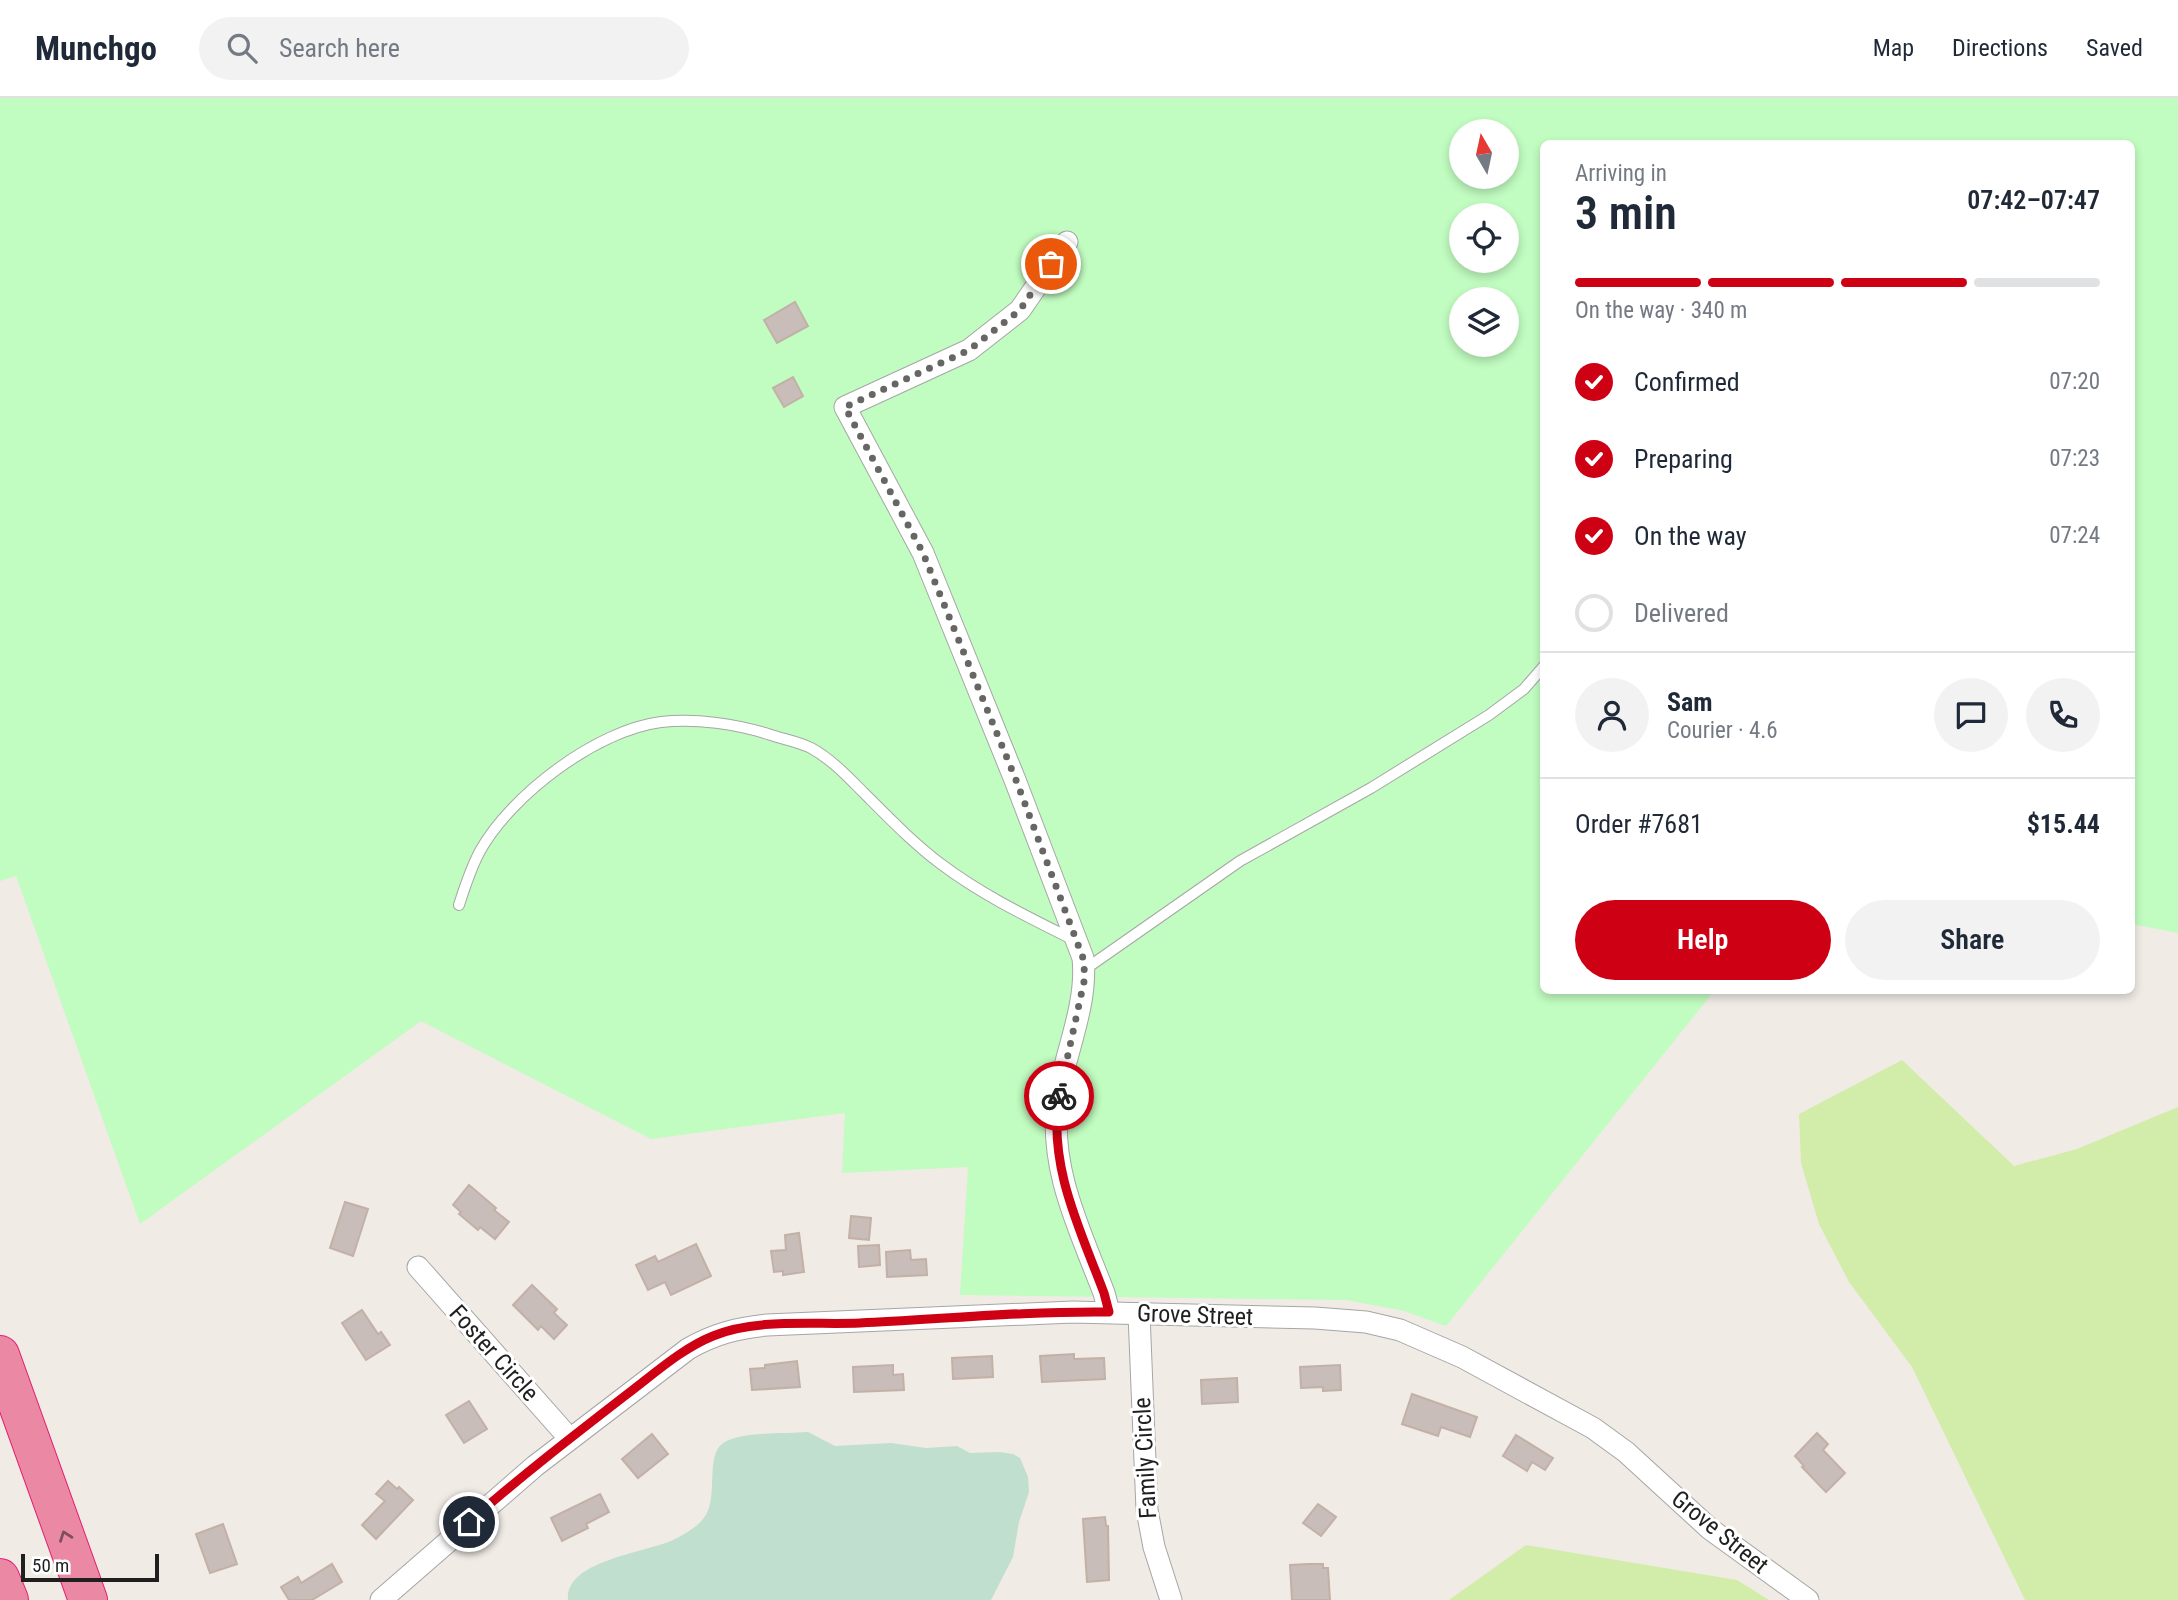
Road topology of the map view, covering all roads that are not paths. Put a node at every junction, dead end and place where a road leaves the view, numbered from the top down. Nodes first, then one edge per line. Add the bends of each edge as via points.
1 (1067, 242) dead end
2 (1540, 671) edge
3 (458, 905) dead end
4 (1076, 942) junction
5 (1084, 970) junction
6 (418, 1267) dead end
7 (1109, 1312) junction
8 (1139, 1314) junction
9 (0, 1355) edge
10 (570, 1439) junction
11 (0, 1578) edge
12 (9, 1600) edge
13 (89, 1600) edge
14 (381, 1600) edge
15 (1171, 1600) edge
16 (1808, 1600) edge

1 - 4 street via 1020,310 969,350 845,407 923,553
2 - 5 lane via 1524,689 1471,727 1240,860
3 - 4 lane via 482,848 528,793 556,769 589,748 634,729 660,722 709,723 752,729 810,748 837,766 941,864 1004,905
4 - 5 street
5 - 7 street via 1055,1132 1062,1180
6 - 10 street, Foster Circle
7 - 8 street, Grove Street
7 - 10 street, Grove Street via 730,1330 688,1349
8 - 15 street, Family Circle via 1147,1510
8 - 16 street, Grove Street via 1344,1320 1417,1336 1593,1428 1710,1529
13 -> 9 highway
10 - 14 street, Grove Street
11 - 12 highway

